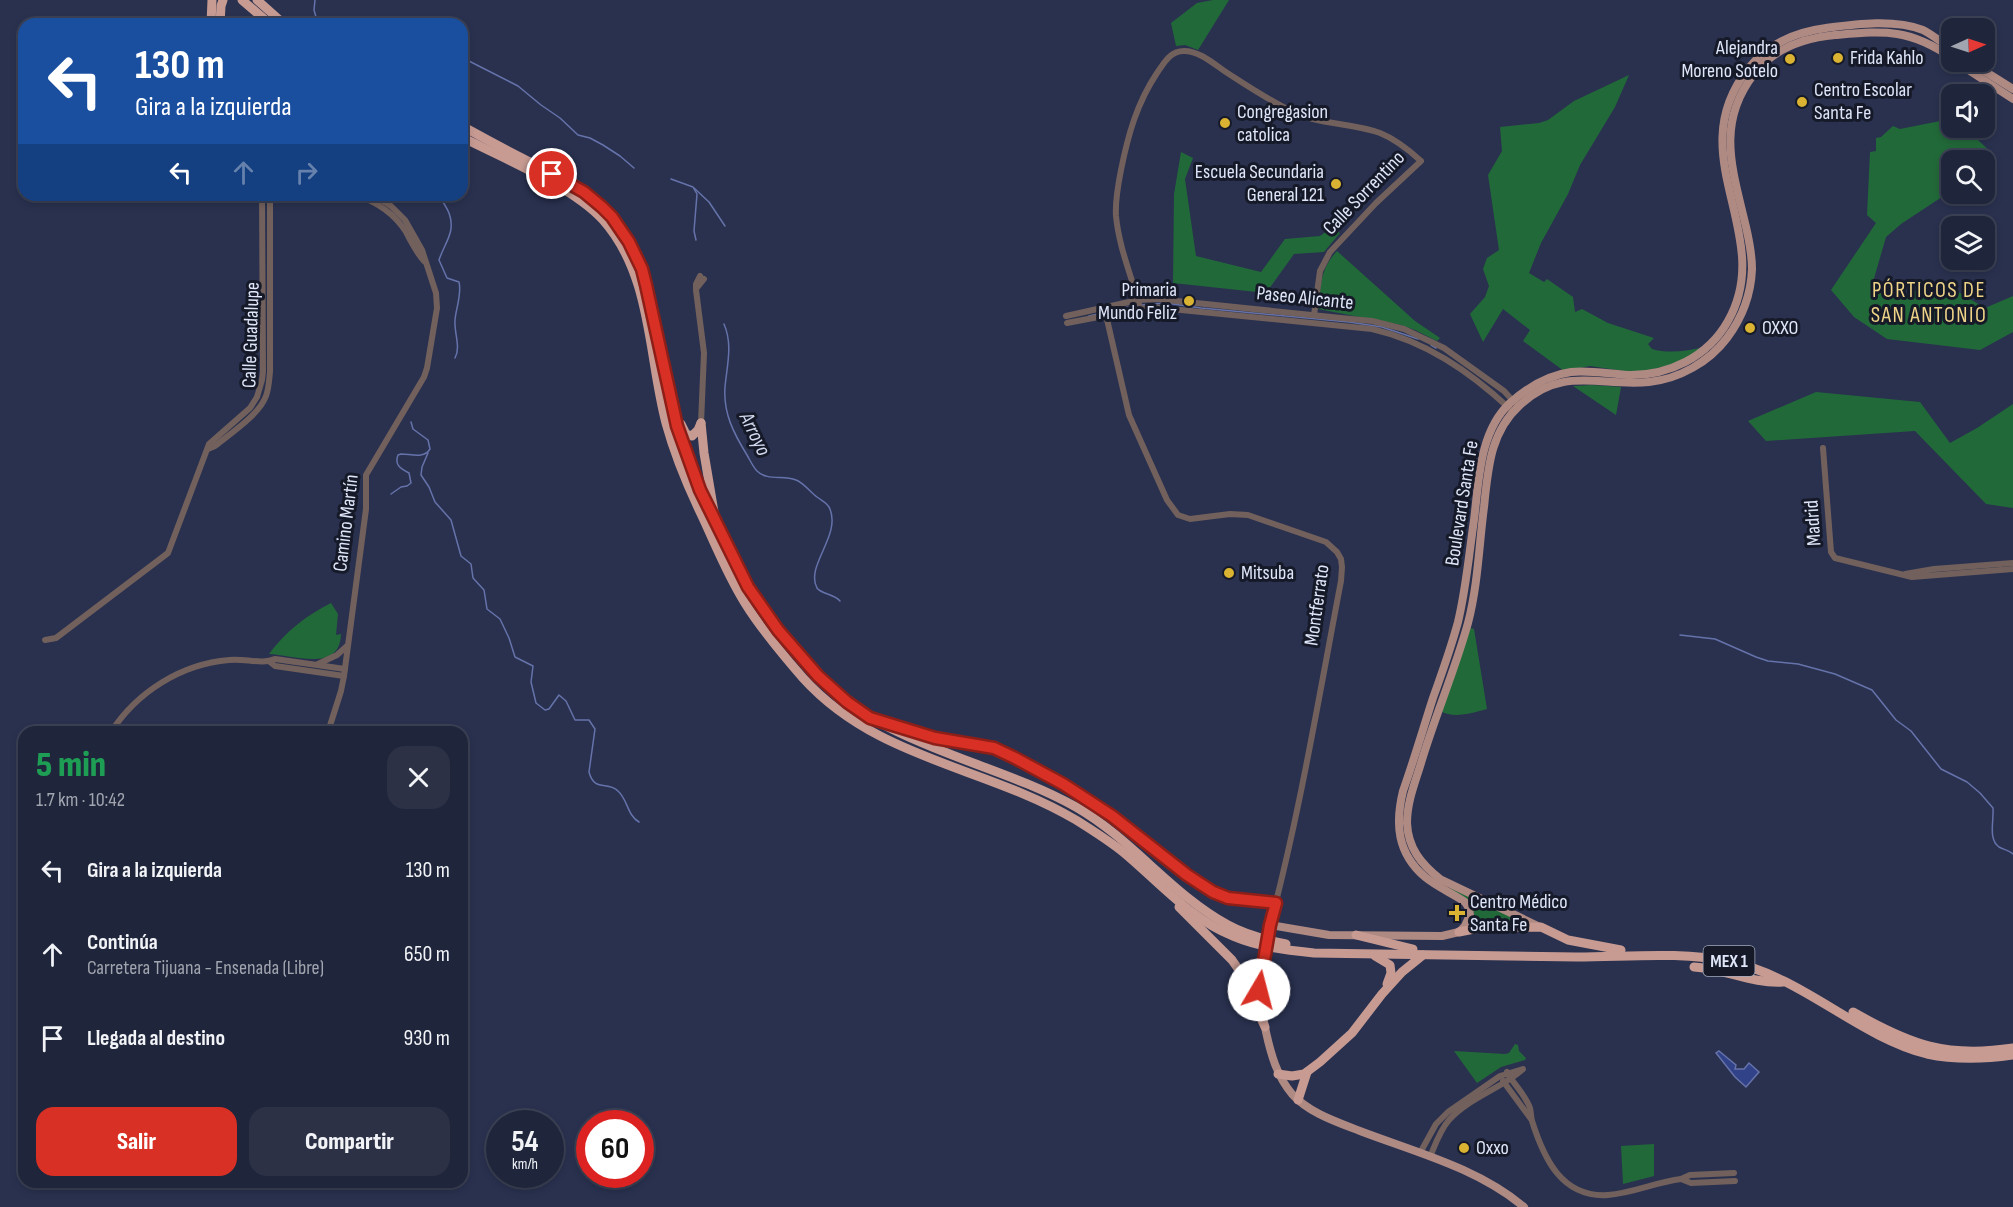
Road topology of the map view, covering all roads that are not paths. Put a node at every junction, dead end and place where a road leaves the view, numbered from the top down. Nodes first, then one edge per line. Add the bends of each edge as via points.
1 (212, 0) edge
2 (218, 0) edge
3 (223, 0) edge
4 (242, 0) edge
5 (257, 0) edge
6 (265, 0) edge
7 (211, 18) edge
8 (218, 18) edge
9 (219, 18) edge
10 (263, 18) edge
11 (279, 18) edge
12 (281, 18) edge
13 (1940, 45) edge
14 (1977, 72) edge
15 (1981, 72) edge
16 (1985, 76) junction
17 (2013, 89) edge
18 (2013, 99) edge
19 (468, 129) edge
20 (468, 139) edge
21 (262, 201) edge
22 (270, 201) edge
23 (372, 201) edge
24 (383, 201) edge
25 (424, 261) junction
26 (702, 278) dead end
27 (1138, 300) junction
28 (1140, 308) junction
29 (1106, 315) junction
30 (1314, 315) junction
31 (1444, 348) junction
32 (1440, 355) junction
33 (671, 404) junction
34 (1513, 406) junction
35 (701, 423) junction
36 (1823, 448) dead end
37 (208, 449) junction
38 (716, 523) junction
39 (2013, 563) edge
40 (2013, 569) edge
41 (1912, 574) junction
42 (45, 640) dead end
43 (347, 645) junction
44 (270, 662) junction
45 (317, 665) junction
46 (344, 673) junction
47 (870, 718) junction
48 (116, 726) edge
49 (330, 726) edge
50 (1166, 891) junction
51 (1276, 903) junction
52 (1270, 925) junction
53 (1541, 927) junction
54 (1459, 932) junction
55 (1356, 935) junction
56 (1413, 949) junction
57 (1621, 950) junction
58 (1368, 954) junction
59 (1424, 955) junction
60 (1694, 967) dead end
61 (1787, 982) junction
62 (1382, 994) junction
63 (1265, 1027) junction
64 (2013, 1048) edge
65 (2013, 1056) edge
66 (1307, 1072) junction
67 (1507, 1072) junction
68 (1278, 1074) junction
69 (1500, 1076) junction
70 (1511, 1079) junction
71 (1503, 1083) junction
72 (1298, 1100) junction
73 (1531, 1119) junction
74 (1420, 1154) junction
75 (1430, 1157) junction
76 (1734, 1173) dead end
77 (1681, 1179) junction
78 (1735, 1181) dead end
79 (1524, 1207) edge

1 - 7 highway
2 - 8 street
3 - 9 highway
4 - 10 highway
5 - 11 highway
6 - 12 highway
13 - 34 main road, Boulevard Santa Fe via 1909,35 1880,32 1812,38 1766,60 1741,93 1731,126 1730,154 1752,268 1747,300 1729,336 1705,360 1673,377 1640,383 1567,381
14 - 16 main road
15 - 16 main road
16 - 17 main road
16 - 18 main road
19 - 33 highway, MEX 1 via 584,192 621,229 636,254 646,285
20 - 50 highway, MEX 1 via 564,189 592,209 619,240 637,279 664,412 681,469 746,605 804,679 841,712 885,740 1027,794 1068,816 1121,850
21 - 37 street, Calle Guadalupe via 262,380 250,408
22 - 37 street, Calle Guadalupe via 268,387 263,403 254,413
23 - 25 street, Camino Martín via 395,217
24 - 25 street, Camino Martín via 405,220
25 - 43 street, Camino Martín via 437,302 427,368 366,475 366,509
26 - 35 street via 696,290 704,353
27 - 28 street
27 - 29 street, Paseo Alicante via 1066,320
27 - 30 street, Paseo Alicante
27 - 30 street, Calle Sorrentino via 1117,230 1120,177 1142,97 1165,61 1186,51 1290,110 1380,134 1421,161 1330,252 1320,271
28 - 29 street, Paseo Alicante
28 - 32 street, Paseo Alicante via 1372,329
29 - 51 street, Montferrato via 1129,415 1167,500 1178,515 1190,519 1248,515 1326,542 1341,559 1341,581 1310,748
30 - 31 street, Paseo Alicante via 1381,323
31 - 32 street
31 - 34 street, Paseo Alicante via 1480,373
32 - 34 street, Paseo Alicante
33 - 35 highway via 686,434 695,434
33 - 38 highway, MEX 1 via 691,468
34 - 53 main road, Boulevard Santa Fe via 1491,454 1468,623 1409,801 1408,830 1416,855 1440,879
34 - 54 main road, Boulevard Santa Fe via 1492,427 1486,445 1458,621 1398,817 1405,851 1416,868 1469,908 1468,922
35 - 38 highway
36 - 41 street, Madrid via 1833,557
37 - 42 street, Calle Guadalupe via 168,553 56,638
38 - 47 highway, MEX 1 via 748,587 778,630 818,676
39 - 41 street
40 - 41 street
43 - 45 street via 333,658
43 - 46 street, Camino Martín
44 - 45 street via 275,659
44 - 46 street via 275,666
44 - 48 street via 222,660 177,674 134,703
45 - 46 street
46 - 49 street, Camino Martín
47 - 51 highway via 935,738 988,746 1006,753 1112,816 1213,892 1228,898
47 - 56 highway, MEX 1 via 924,744 1031,784 1078,808 1113,832 1206,911 1242,932 1292,945
50 - 58 highway, MEX 1 via 1206,922 1250,943 1291,951
50 - 63 highway via 1232,960
51 - 52 street
52 - 55 main road via 1329,935
52 - 63 main road, bridge via 1259,990
53 - 54 highway
53 - 57 highway via 1568,940
54 - 55 main road via 1442,936
55 - 56 highway
56 - 57 highway, MEX 1
57 - 64 highway, MEX 1 via 1697,951 1739,958 1784,974 1915,1043 1958,1050
58 - 59 highway, MEX 1
58 - 62 highway via 1390,965 1390,977
59 - 61 highway, MEX 1 via 1697,957 1732,962
59 - 62 highway
60 - 61 highway
61 - 65 highway, MEX 1 via 1883,1036 1920,1051 1953,1058
62 - 66 highway via 1352,1033
63 - 68 main road
66 - 68 highway
66 - 72 highway
67 - 69 street
67 - 70 street
67 - 70 street via 1523,1069
68 - 72 main road
69 - 71 street
69 - 74 street via 1443,1117
70 - 71 street
70 - 73 street via 1530,1109
71 - 73 street
71 - 75 street via 1448,1120
72 - 74 main road via 1332,1120
73 - 77 street via 1556,1173 1581,1190 1597,1195 1620,1193
74 - 75 main road
75 - 79 main road via 1497,1187
76 - 77 street
77 - 78 street via 1691,1183

